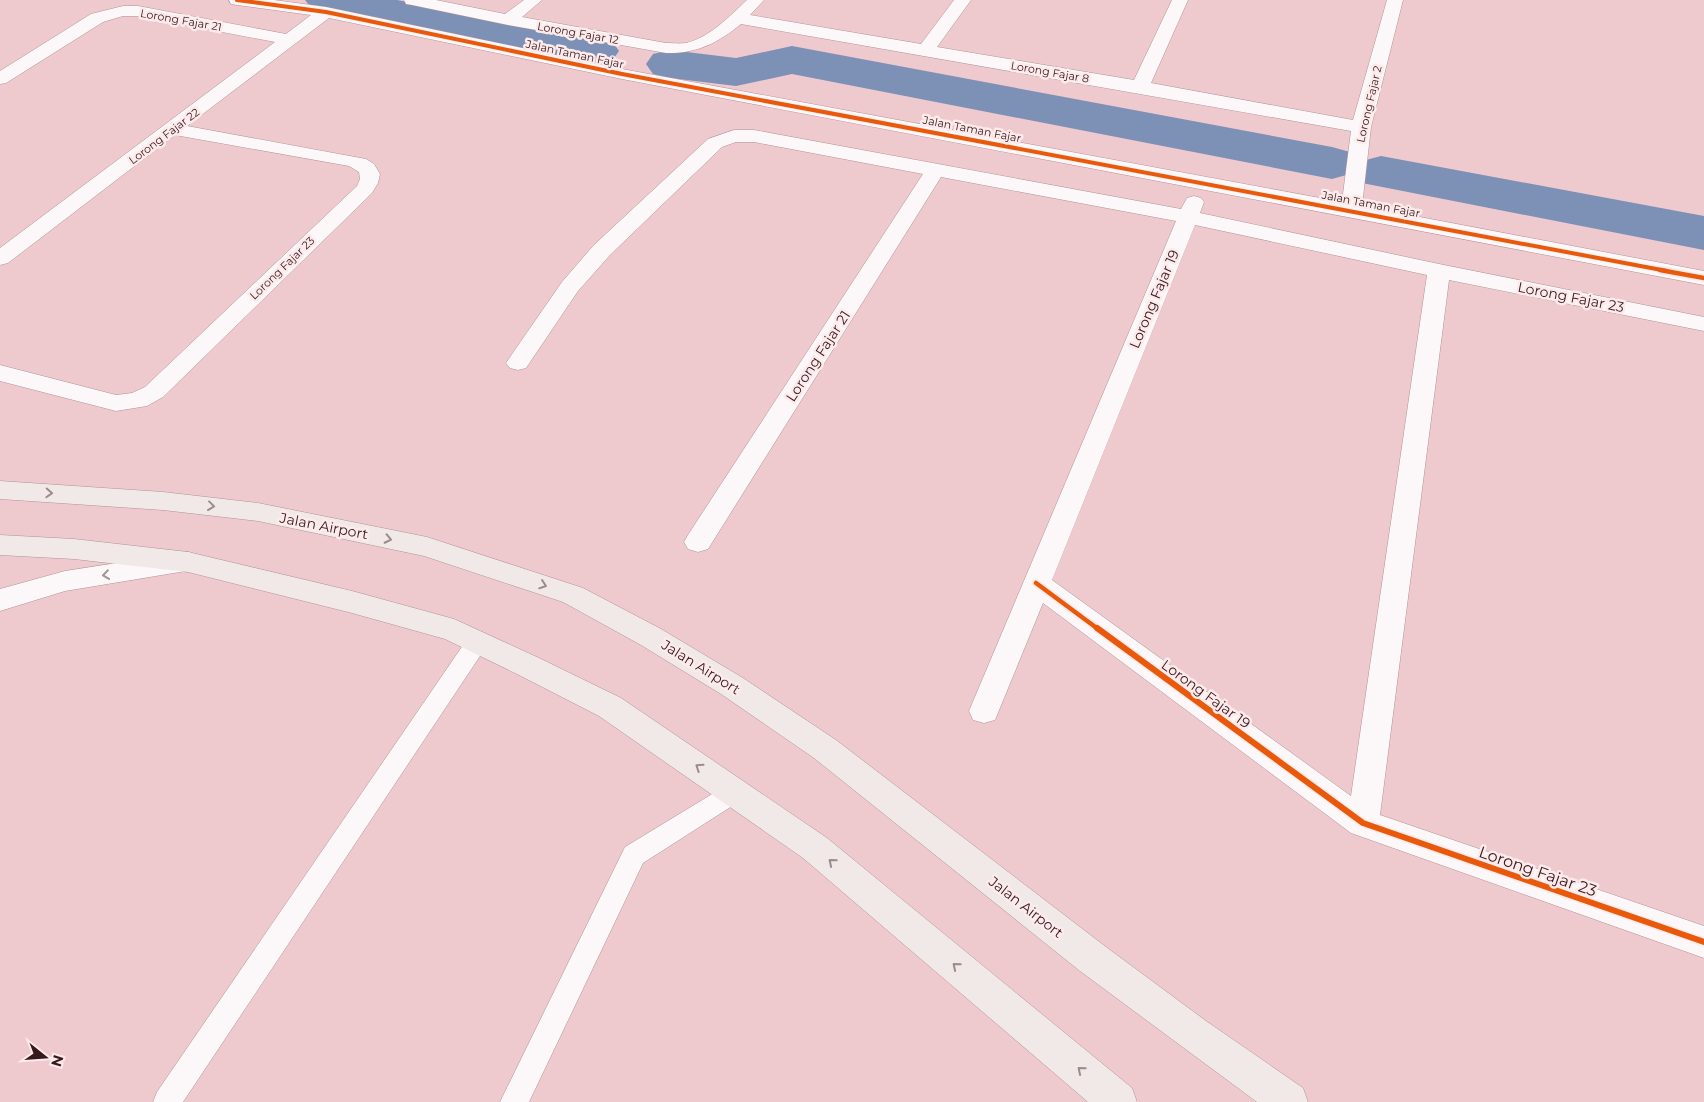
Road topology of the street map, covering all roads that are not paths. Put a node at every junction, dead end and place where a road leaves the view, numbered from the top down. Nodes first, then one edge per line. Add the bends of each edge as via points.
1 (237, 0) edge
2 (412, 0) edge
3 (534, 0) edge
4 (756, 0) edge
5 (964, 0) edge
6 (1180, 0) edge
7 (1395, 0) edge
8 (326, 12) junction
9 (738, 18) junction
10 (508, 20) junction
11 (290, 40) junction
12 (650, 45) junction
13 (924, 50) junction
14 (622, 74) junction
15 (0, 79) edge
16 (1140, 87) junction
17 (1361, 127) junction
18 (173, 129) junction
19 (936, 169) junction
20 (1202, 182) junction
21 (1352, 210) junction
22 (1188, 217) junction
23 (0, 258) edge
24 (1439, 271) junction
25 (1704, 278) edge
26 (1704, 324) edge
27 (518, 363) dead end
28 (0, 374) edge
29 (0, 490) edge
30 (698, 542) dead end
31 (0, 545) edge
32 (188, 562) junction
33 (1036, 583) junction
34 (0, 600) edge
35 (478, 641) junction
36 (984, 711) dead end
37 (735, 792) junction
38 (1363, 823) junction
39 (1704, 942) edge
40 (167, 1102) edge
41 (514, 1102) edge
42 (1118, 1102) edge
43 (1289, 1102) edge

1 - 8 street, Jalan Taman Fajar
2 - 10 street, Lorong Fajar 12
3 - 10 street
4 - 9 street, Lorong Fajar 12
5 - 13 street
6 - 16 street
7 - 17 street, Lorong Fajar 2
8 - 11 street, Lorong Fajar 22
8 - 14 street, Jalan Taman Fajar
9 - 12 street, Lorong Fajar 12 via 689,47
9 - 13 street, Lorong Fajar 8
10 - 12 street, Lorong Fajar 12
11 - 15 street, Lorong Fajar 21 via 144,12 123,11 97,18
11 - 18 street, Lorong Fajar 22
12 - 14 street
13 - 16 street, Lorong Fajar 8
14 - 20 street, Jalan Taman Fajar
16 - 17 street, Lorong Fajar 8
17 - 21 street, Lorong Fajar 2
18 - 23 street, Lorong Fajar 22
18 - 28 street, Lorong Fajar 23 via 353,161 365,165 370,171 370,182 154,392 138,400 116,403
19 - 22 street, Lorong Fajar 23
19 - 27 street, Lorong Fajar 23 via 754,136 734,136 715,143 602,250 570,287
19 - 30 street, Lorong Fajar 21
20 - 21 street, Jalan Taman Fajar
20 - 22 street, Lorong Fajar 19
21 - 25 street, Jalan Taman Fajar
22 - 24 street, Lorong Fajar 23
22 - 33 street, Lorong Fajar 19
24 - 26 street, Lorong Fajar 23
24 - 38 street
29 -> 43 main road, Jalan Airport via 163,500 258,512 427,547 573,595 732,686 825,749 1093,959
31 - 32 main road via 74,549
32 -> 34 street via 65,581
32 - 35 main road via 436,625
33 - 36 street, Lorong Fajar 19
33 - 38 street, Lorong Fajar 19
37 -> 35 main road via 610,707
35 - 40 lane
37 - 41 lane via 634,855
42 -> 37 main road via 815,848
38 - 39 street, Lorong Fajar 23

